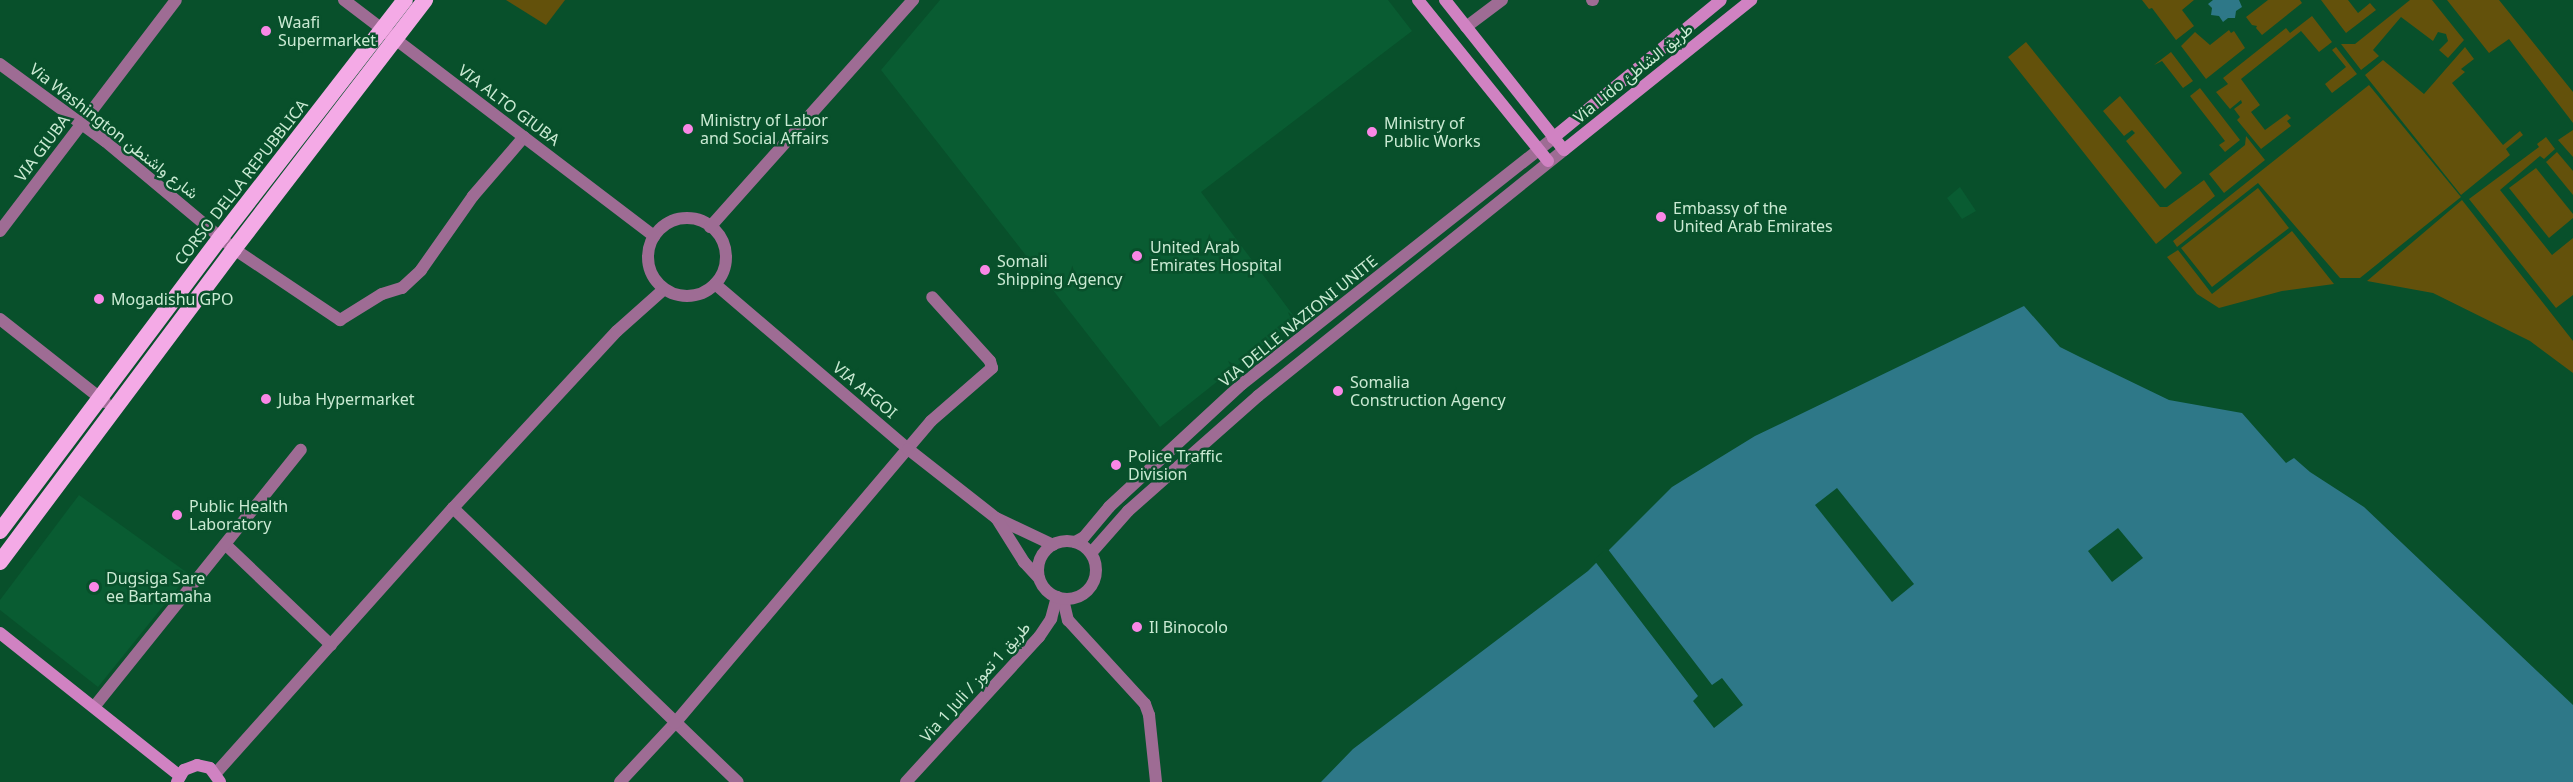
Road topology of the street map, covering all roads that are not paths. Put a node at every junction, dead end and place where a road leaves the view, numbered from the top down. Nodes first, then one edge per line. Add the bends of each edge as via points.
1 (176, 0) edge
2 (344, 0) edge
3 (405, 0) edge
4 (425, 0) edge
5 (913, 0) edge
6 (1418, 0) edge
7 (1445, 0) edge
8 (1502, 0) edge
9 (1721, 0) edge
10 (1751, 0) edge
11 (1466, 27) junction
12 (389, 34) junction
13 (0, 64) edge
14 (82, 124) junction
15 (524, 137) junction
16 (1553, 138) junction
17 (1537, 150) junction
18 (1564, 150) junction
19 (1548, 161) junction
20 (710, 227) junction
21 (0, 231) edge
22 (654, 236) junction
23 (221, 237) junction
24 (234, 249) junction
25 (715, 284) junction
26 (663, 290) junction
27 (932, 297) dead end
28 (0, 319) edge
29 (100, 398) junction
30 (113, 409) junction
31 (908, 449) junction
32 (301, 450) dead end
33 (453, 508) junction
34 (996, 518) junction
35 (0, 531) edge
36 (1075, 542) junction
37 (1053, 544) junction
38 (226, 545) junction
39 (1091, 553) junction
40 (0, 562) edge
41 (1039, 578) junction
42 (1060, 598) junction
43 (0, 633) edge
44 (331, 645) junction
45 (94, 708) junction
46 (675, 723) junction
47 (218, 777) edge
48 (178, 779) edge
49 (620, 782) edge
50 (738, 782) edge
51 (906, 782) edge
52 (1156, 782) edge

1 - 14 street, VIA GIUBA
2 - 12 street, VIA ALTO GIUBA
3 - 12 highway, CORSO DELLA REPUBBLICA
4 - 12 highway
5 - 20 street
6 - 17 main road
7 - 11 main road
8 - 11 street
9 - 16 main road, Via Lido طريق الشاطئ
10 - 18 main road, Via Lido طريق الشاطئ
11 - 16 main road
12 - 15 street, VIA ALTO GIUBA
12 - 23 highway, CORSO DELLA REPUBBLICA
12 - 24 highway
13 - 14 street, Via Washington شارع واشنطن
14 - 21 street, VIA GIUBA
14 - 23 street, Via Washington شارع واشنطن
15 - 22 street, VIA ALTO GIUBA
15 - 24 street, Via Washington شارع واشنطن via 473,196 421,270 402,288 382,294 340,320
16 - 17 street, VIA DELLE NAZIONI UNITE
16 - 18 main road
17 - 19 main road
17 - 36 street, VIA DELLE NAZIONI UNITE via 1242,384
18 - 19 street, VIA DELLE NAZIONI UNITE
19 - 39 street, VIA DELLE NAZIONI UNITE via 1191,453 1128,511
20 - 22 street via 689,218 676,220
20 - 25 street via 719,236 726,259
22 - 26 street via 648,265
23 - 24 street, Via Washington شارع واشنطن
23 - 29 highway, CORSO DELLA REPUBBLICA
24 - 30 highway
25 - 26 street via 695,295
25 - 31 street, VIA AFGOI
26 - 33 street via 617,332
27 - 31 street via 992,368 930,421
28 - 29 street
29 - 30 street
29 - 35 highway, CORSO DELLA REPUBBLICA
30 - 40 highway
31 - 34 street, VIA AFGOI
31 - 46 street
32 - 38 street
33 - 44 street
33 - 46 street
34 - 37 street
34 - 41 street
36 - 37 street
36 - 39 street
37 - 41 street via 1040,559
38 - 44 street
38 - 45 street
39 - 42 street via 1096,572 1093,583 1073,598
41 - 42 street via 1048,592
42 - 51 street, Via 1 Juli / طريق 1 تموز via 1039,637
42 - 52 street via 1068,621 1145,704
43 - 45 main road
44 - 47 street
45 - 48 main road
46 - 49 street
46 - 50 street
47 - 48 main road via 197,765 184,770

